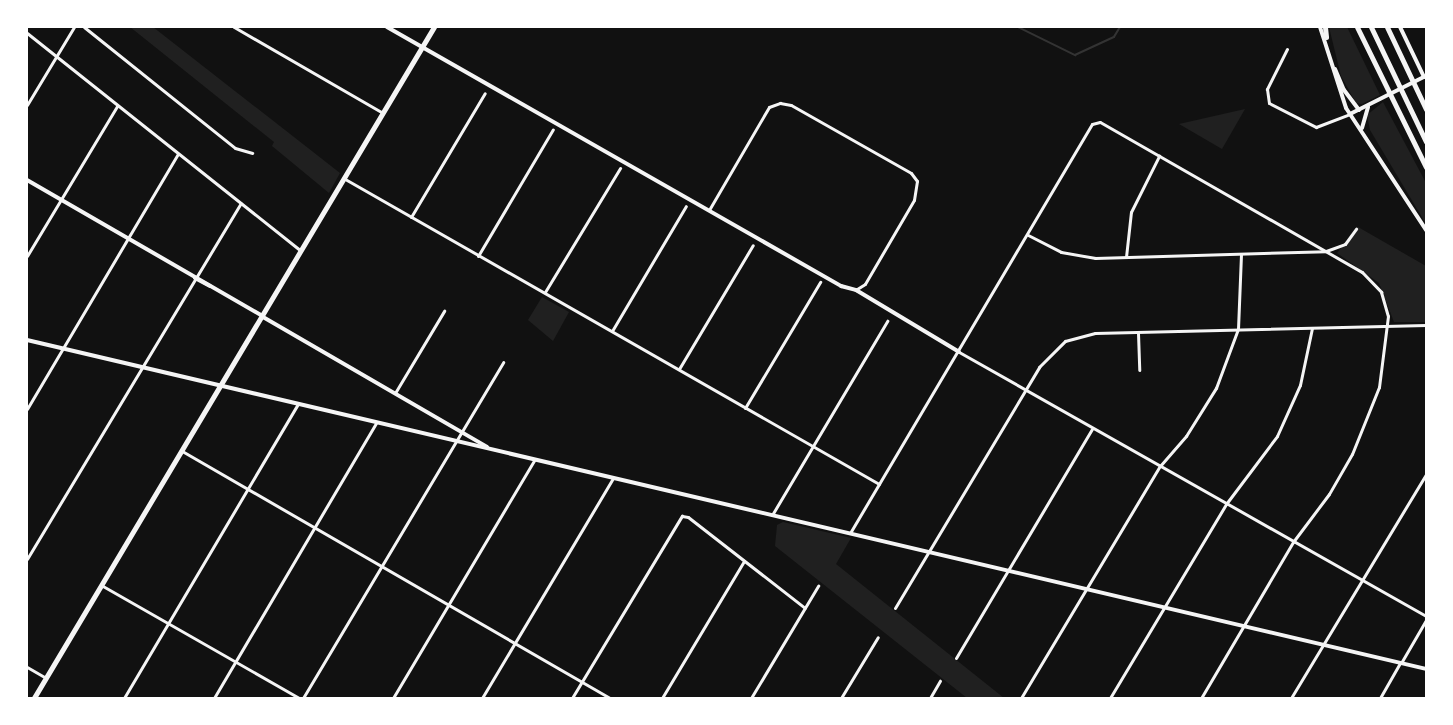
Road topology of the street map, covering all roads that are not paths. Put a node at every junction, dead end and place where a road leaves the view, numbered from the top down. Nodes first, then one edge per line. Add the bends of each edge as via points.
1 (74, 27) edge
2 (84, 27) edge
3 (234, 27) edge
4 (387, 27) edge
5 (434, 27) edge
6 (1322, 27) edge
7 (1357, 27) edge
8 (1371, 27) edge
9 (1387, 27) edge
10 (1400, 27) edge
11 (27, 33) edge
12 (1326, 37) joint
13 (422, 48) junction
14 (1287, 49) dead end
15 (56, 56) junction
16 (1334, 66) junction
17 (1425, 79) edge
18 (485, 93) dead end
19 (27, 105) edge
20 (1368, 105) junction
21 (117, 106) junction
22 (1426, 109) edge
23 (1359, 110) junction
24 (384, 114) junction
25 (1350, 114) junction
26 (553, 129) dead end
27 (1361, 129) junction
28 (1426, 142) edge
29 (252, 153) dead end
30 (178, 154) junction
31 (1159, 156) junction
32 (1426, 167) edge
33 (620, 168) dead end
34 (345, 179) junction
35 (27, 180) edge
36 (61, 200) junction
37 (241, 203) junction
38 (686, 206) dead end
39 (708, 210) junction
40 (411, 217) junction
41 (1356, 229) dead end
42 (1426, 230) edge
43 (1028, 235) junction
44 (129, 239) junction
45 (753, 245) dead end
46 (302, 251) junction
47 (1326, 251) junction
48 (1241, 255) junction
49 (27, 256) edge
50 (478, 256) junction
51 (1126, 257) junction
52 (195, 278) junction
53 (820, 282) dead end
54 (856, 290) junction
55 (545, 293) junction
56 (444, 311) dead end
57 (263, 317) junction
58 (887, 321) dead end
59 (1426, 325) edge
60 (1389, 326) junction
61 (1312, 328) junction
62 (1238, 329) junction
63 (612, 331) junction
64 (1138, 333) junction
65 (27, 340) edge
66 (63, 349) junction
67 (959, 352) junction
68 (503, 362) dead end
69 (141, 367) junction
70 (679, 369) junction
71 (1139, 370) dead end
72 (222, 386) junction
73 (1024, 390) junction
74 (395, 393) junction
75 (298, 405) junction
76 (745, 408) junction
77 (27, 409) edge
78 (376, 423) junction
79 (1092, 429) junction
80 (462, 432) junction
81 (456, 441) junction
82 (811, 446) junction
83 (490, 448) junction
84 (182, 451) junction
85 (535, 459) junction
86 (1160, 466) junction
87 (1426, 474) edge
88 (613, 477) junction
89 (879, 484) junction
90 (247, 491) junction
91 (1226, 504) junction
92 (772, 515) junction
93 (315, 529) junction
94 (850, 533) junction
95 (1293, 542) junction
96 (928, 552) junction
97 (27, 559) edge
98 (744, 561) junction
99 (381, 567) junction
100 (1007, 570) junction
101 (1361, 580) junction
102 (101, 585) junction
103 (818, 586) dead end
104 (1085, 589) junction
105 (448, 605) junction
106 (805, 608) junction
107 (895, 608) dead end
108 (1164, 608) junction
109 (1426, 618) edge
110 (168, 624) junction
111 (1243, 626) junction
112 (878, 636) dead end
113 (516, 643) junction
114 (1323, 645) junction
115 (956, 658) dead end
116 (235, 662) junction
117 (1401, 663) junction
118 (27, 667) edge
119 (1426, 669) edge
120 (46, 678) junction
121 (940, 681) dead end
122 (582, 682) junction
123 (34, 698) edge
124 (124, 698) edge
125 (214, 698) edge
126 (299, 698) edge
127 (303, 698) edge
128 (393, 698) edge
129 (482, 698) edge
130 (572, 698) edge
131 (609, 698) edge
132 (662, 698) edge
133 (752, 698) edge
134 (841, 698) edge
135 (930, 698) edge
136 (1021, 698) edge
137 (1110, 698) edge
138 (1200, 698) edge
139 (1291, 698) edge
140 (1380, 698) edge

1 - 15 street
2 - 29 street via 235,148
3 - 24 street
4 - 13 main road
5 - 13 main road
6 - 12 highway
7 - 32 highway via 1389,99
8 - 28 highway
9 - 22 highway
10 - 17 main road
11 - 15 street
12 - 16 main road
13 - 24 main road
13 - 39 main road
14 - 25 street via 1267,89 1269,103 1316,127
15 - 19 street
15 - 21 street
16 - 23 main road via 1344,90
16 - 25 main road
17 - 20 main road
18 - 40 street
20 - 23 main road
20 - 27 main road
21 - 30 street
21 - 36 street
23 - 25 main road
24 - 34 main road
25 - 27 main road
26 - 50 street
27 - 42 main road
30 - 37 street
30 - 44 street
31 - 43 street via 1095,121
31 - 47 street
31 - 51 street via 1131,212
33 - 55 street
34 - 40 street
34 - 46 main road
35 - 36 main road
36 - 44 main road
36 - 49 street
37 - 46 street
37 - 52 street
38 - 63 street
39 - 54 main road via 841,286
39 - 54 street via 767,110 776,103 791,105 910,173 918,186 914,200 865,284
40 - 50 street
41 - 47 street via 1345,244
43 - 51 street via 1077,256
43 - 67 street
44 - 52 main road
44 - 66 street
45 - 70 street
46 - 57 main road
47 - 48 street
47 - 60 street via 1375,283 1384,300
48 - 51 street
48 - 62 street
50 - 55 street
52 - 57 main road
52 - 69 street
53 - 76 street
54 - 67 main road
55 - 63 street
56 - 74 street
57 - 72 main road
57 - 74 main road
58 - 82 street
59 - 60 street
60 - 61 street
60 - 95 street via 1379,387 1363,432 1329,494
61 - 62 street
61 - 91 street via 1305,370 1289,413 1250,476
62 - 64 street
62 - 86 street via 1210,400
63 - 70 street
64 - 71 street
64 - 73 street via 1084,334 1065,341 1044,358
65 - 66 main road
66 - 69 main road
66 - 77 street
67 - 73 street
67 - 89 street
68 - 80 street
69 - 72 main road
69 - 97 street
70 - 76 street
72 - 75 main road
72 - 84 main road
73 - 79 street
73 - 96 street
74 - 80 main road
75 - 78 main road
75 - 90 street
76 - 82 street
78 - 81 main road
78 - 93 street
79 - 86 street
79 - 100 street
80 - 81 street
80 - 83 main road
81 - 83 main road
81 - 99 street
82 - 89 street
82 - 92 street
83 - 85 main road
84 - 90 street
84 - 102 main road
85 - 88 main road
85 - 105 street
86 - 91 street
86 - 104 street
87 - 101 street via 1400,523
88 - 92 main road
88 - 113 street
89 - 94 street
90 - 93 street
90 - 110 street
91 - 95 street
91 - 108 street
92 - 94 main road
93 - 99 street
93 - 116 street
94 - 96 main road
95 - 101 street
95 - 111 street
96 - 100 main road
96 - 107 street
98 - 106 street
98 - 122 street via 684,515
98 - 132 street
99 - 105 street
99 - 127 street
100 - 104 main road
100 - 115 street
101 - 109 street
101 - 114 street
102 - 110 street
102 - 120 main road
103 - 106 street
104 - 108 main road
104 - 136 street
105 - 113 street
105 - 128 street
106 - 133 street
108 - 111 main road
108 - 137 street
109 - 117 street
110 - 116 street
110 - 124 street
111 - 114 main road
111 - 138 street
112 - 134 street
113 - 122 street
113 - 129 street
114 - 117 main road
114 - 139 street
116 - 125 street
116 - 126 street
117 - 119 main road
117 - 140 street
118 - 120 street
120 - 123 main road
121 - 135 street
122 - 130 street
122 - 131 street

